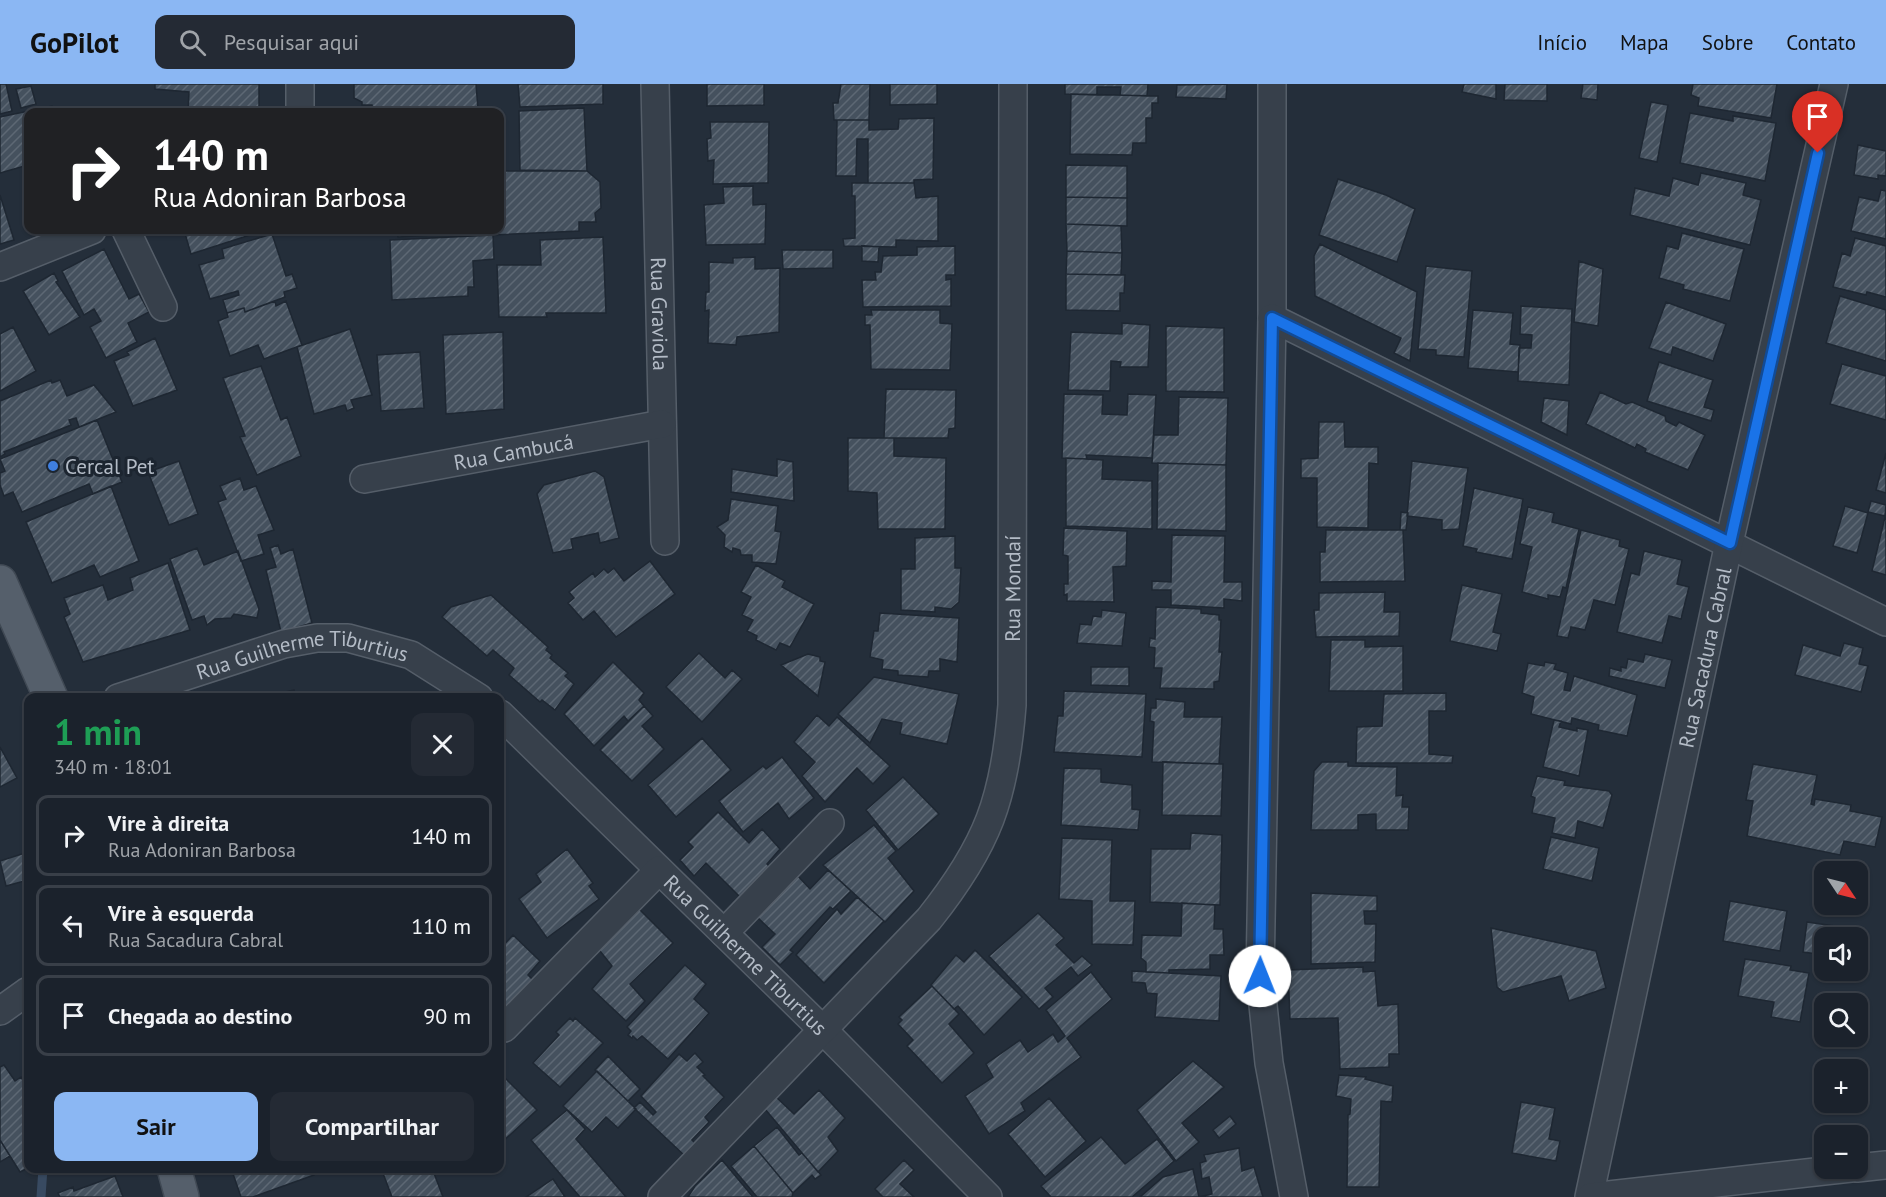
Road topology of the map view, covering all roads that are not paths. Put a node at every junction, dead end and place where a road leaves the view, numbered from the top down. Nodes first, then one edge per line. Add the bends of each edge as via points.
1 (300, 84) edge
2 (655, 84) edge
3 (1013, 84) edge
4 (1272, 84) edge
5 (1834, 84) edge
6 (300, 108) edge
7 (82, 234) edge
8 (128, 234) edge
9 (0, 267) edge
10 (163, 307) dead end
11 (1272, 318) junction
12 (662, 424) junction
13 (364, 479) dead end
14 (665, 541) dead end
15 (1730, 543) junction
16 (0, 582) edge
17 (1886, 621) edge
18 (49, 693) edge
19 (133, 693) edge
20 (471, 693) edge
21 (504, 718) edge
22 (831, 824) dead end
23 (659, 870) junction
24 (724, 933) junction
25 (24, 994) edge
26 (0, 1011) edge
27 (504, 1028) dead end
28 (823, 1030) junction
29 (1886, 1165) edge
30 (1868, 1167) edge
31 (1814, 1172) edge
32 (175, 1173) edge
33 (182, 1197) edge
34 (662, 1197) edge
35 (988, 1197) edge
36 (1294, 1197) edge
37 (1590, 1197) edge

1 - 6 street
2 - 12 street, Rua Graviola
3 - 28 street, Rua Mondaí via 1012,705 1008,757 996,807 981,843 953,889
4 - 11 street
5 - 15 street, Rua Sacadura Cabral
7 - 9 street
8 - 10 street
11 - 15 street
11 - 36 street via 1260,976 1269,1063
12 - 13 street, Rua Cambucá
12 - 14 street, Rua Graviola
15 - 17 street
15 - 37 street, Rua Sacadura Cabral
16 - 18 main road
19 - 20 street, Rua Guilherme Tiburtius via 284,644 317,638 348,639 411,655
21 - 23 street, Rua Guilherme Tiburtius
22 - 24 street
23 - 24 street, Rua Guilherme Tiburtius
23 - 27 street
24 - 28 street, Rua Guilherme Tiburtius
25 - 26 street
28 - 34 street, Rua Mondaí
28 - 35 street, Rua Guilherme Tiburtius
29 - 30 street
31 - 37 street
32 - 33 main road

